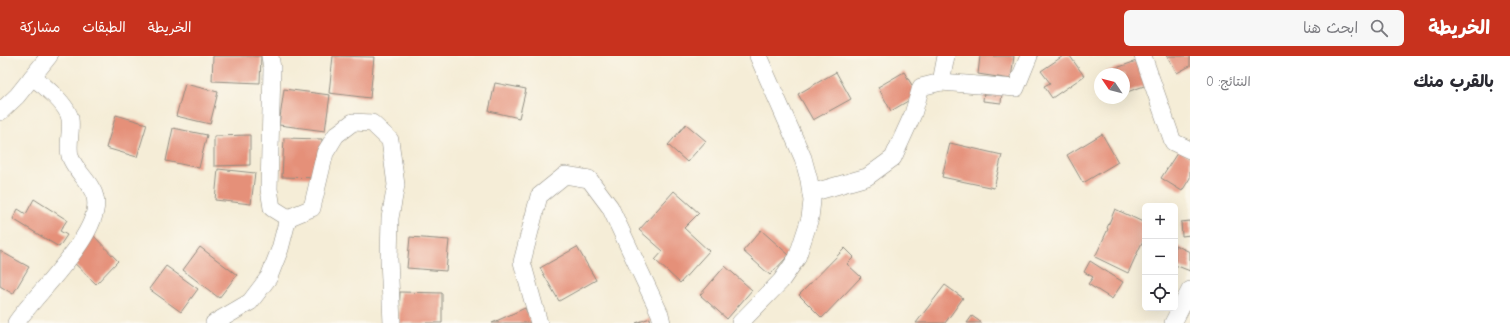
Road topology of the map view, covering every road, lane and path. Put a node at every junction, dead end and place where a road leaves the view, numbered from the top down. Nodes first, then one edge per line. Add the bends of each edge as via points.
1 (49, 56) edge
2 (270, 56) edge
3 (758, 56) edge
4 (946, 56) edge
5 (1029, 56) edge
6 (1143, 56) edge
7 (32, 77) junction
8 (941, 82) junction
9 (0, 112) edge
10 (1190, 150) edge
11 (811, 193) junction
12 (288, 218) junction
13 (1190, 290) edge
14 (16, 323) edge
15 (214, 323) edge
16 (392, 323) edge
17 (539, 323) edge
18 (662, 323) edge
19 (740, 323) edge
20 (1173, 323) edge

1 - 7 street
2 - 12 street via 272,68 269,189 272,208
3 - 11 street via 803,158
4 - 8 street
5 - 8 street via 1016,88
6 - 10 street via 1173,142
7 - 9 street
7 - 14 street via 68,111 71,120 70,156 95,196 96,209 86,236
8 - 11 street via 921,87 913,114 893,158 867,177
11 - 19 street via 810,218 797,258 781,281
12 - 15 street via 269,277 250,302
12 - 16 street via 312,208 325,153 336,135 353,122 372,123 390,140 396,185 390,218
13 - 20 street
17 - 18 street via 522,262 539,196 565,175 589,179 610,207

